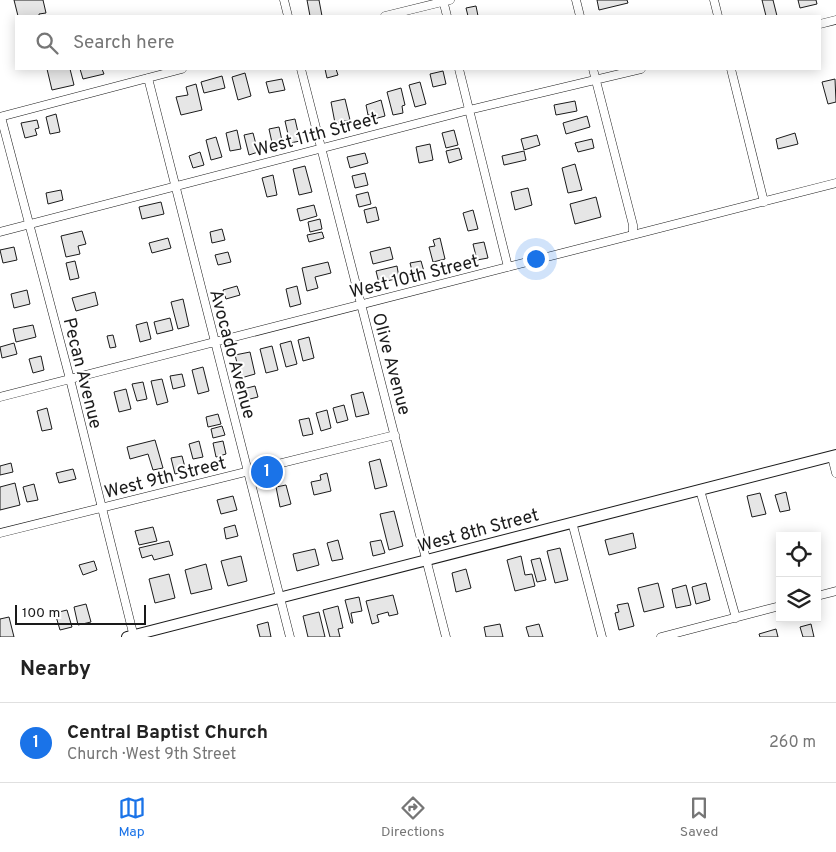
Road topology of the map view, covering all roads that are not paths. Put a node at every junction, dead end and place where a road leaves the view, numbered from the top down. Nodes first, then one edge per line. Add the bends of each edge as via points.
1 (284, 0) edge
2 (576, 0) edge
3 (714, 0) edge
4 (446, 1) edge
5 (288, 15) edge
6 (389, 15) edge
7 (447, 15) edge
8 (580, 15) edge
9 (718, 15) edge
10 (836, 20) edge
11 (821, 24) edge
12 (178, 70) edge
13 (302, 70) edge
14 (460, 70) edge
15 (593, 70) edge
16 (637, 70) edge
17 (731, 70) edge
18 (148, 78) junction
19 (596, 80) junction
20 (469, 110) junction
21 (0, 117) edge
22 (322, 148) junction
23 (836, 183) edge
24 (175, 187) junction
25 (764, 202) junction
26 (29, 224) junction
27 (0, 232) edge
28 (633, 235) junction
29 (508, 267) junction
30 (361, 305) junction
31 (214, 341) junction
32 (70, 379) junction
33 (0, 397) edge
34 (395, 434) junction
35 (834, 456) edge
36 (248, 472) junction
37 (836, 473) edge
38 (700, 490) junction
39 (101, 508) junction
40 (572, 522) junction
41 (0, 533) edge
42 (426, 561) junction
43 (836, 591) edge
44 (821, 595) edge
45 (280, 599) junction
46 (776, 607) edge
47 (736, 618) junction
48 (132, 636) edge
49 (290, 637) edge
50 (446, 637) edge
51 (602, 637) edge
52 (661, 637) edge

1 - 5 street
2 - 8 street
3 - 9 street
4 - 6 street
4 - 7 street
10 - 11 street
12 - 18 street
13 - 22 street, Olive Avenue
14 - 20 street
15 - 19 street
16 - 19 street, West 11th Street
17 - 25 street
18 - 21 street
18 - 24 street, Avocado Avenue
19 - 20 street, West 11th Street
19 - 28 street
20 - 22 street, West 11th Street
20 - 29 street
21 - 26 street, Pecan Avenue
22 - 24 street, West 11th Street
22 - 30 street, Olive Avenue
23 - 25 street, West 10th Street
24 - 26 street, West 11th Street
24 - 31 street, Avocado Avenue
25 - 28 street, West 10th Street
26 - 27 street, West 11th Street
26 - 32 street, Pecan Avenue
28 - 29 street, West 10th Street
29 - 30 street, West 10th Street
30 - 31 street, West 10th Street
30 - 34 street, Olive Avenue
31 - 32 street, West 10th Street
31 - 36 street, Avocado Avenue
32 - 33 street, West 10th Street
32 - 39 street, Pecan Avenue
34 - 36 street, West 9th Street
34 - 42 street, Olive Avenue
35 - 37 street
35 - 38 street, West 8th Street
36 - 39 street, West 9th Street
36 - 45 street, Avocado Avenue
38 - 40 street, West 8th Street
38 - 47 street
39 - 41 street, West 9th Street
39 - 48 street, Pecan Avenue
40 - 42 street, West 8th Street
40 - 51 street
42 - 45 street, West 8th Street
42 - 50 street, Olive Avenue
43 - 44 street
45 - 48 street, West 8th Street
45 - 49 street, Avocado Avenue
46 - 47 street
47 - 52 street

